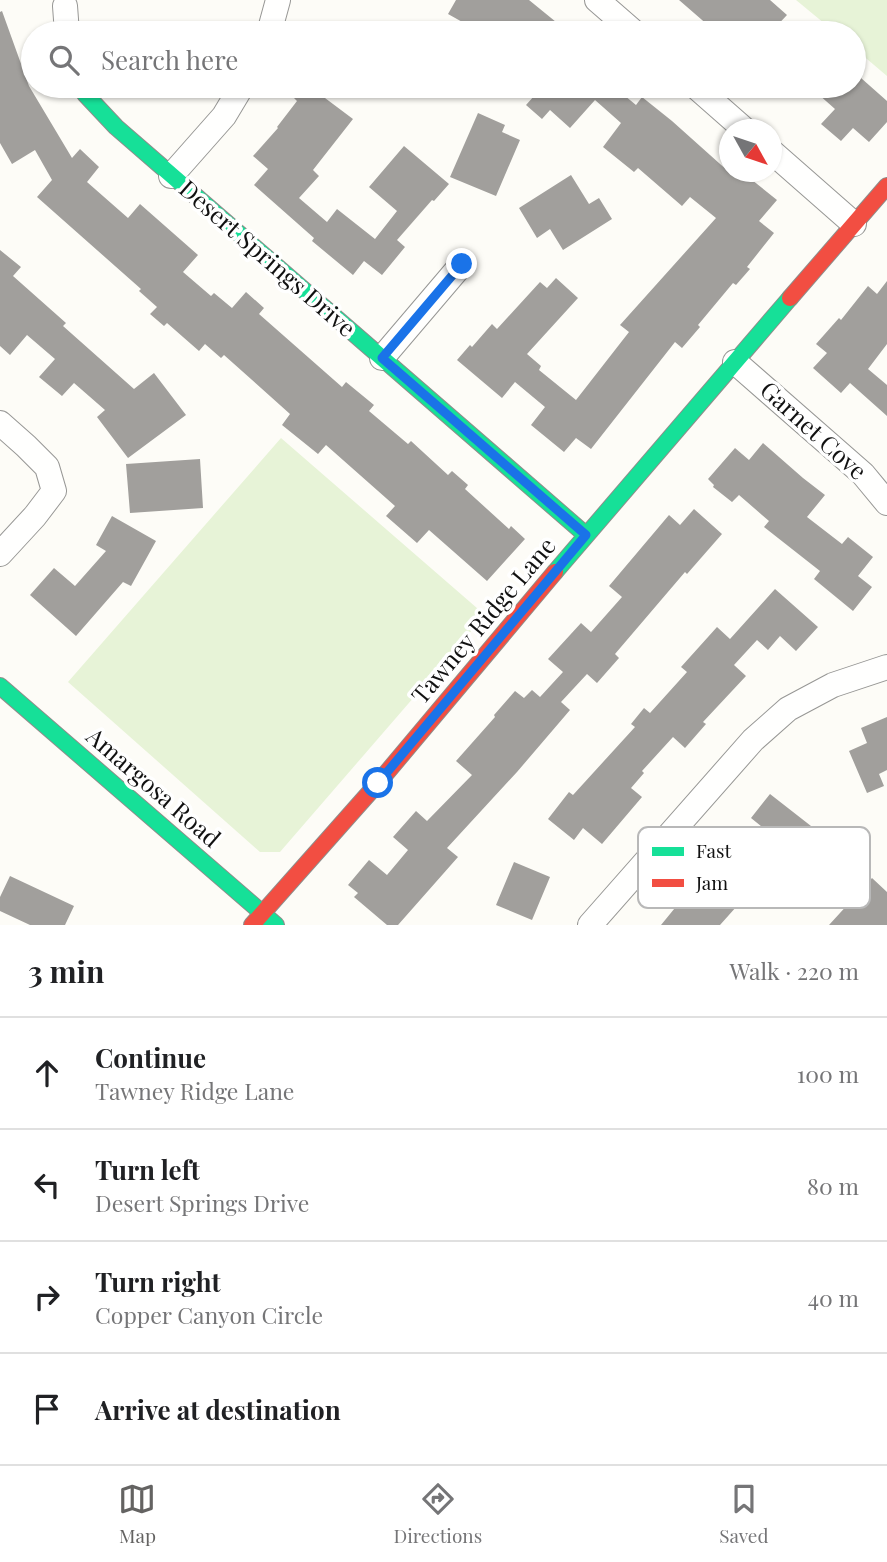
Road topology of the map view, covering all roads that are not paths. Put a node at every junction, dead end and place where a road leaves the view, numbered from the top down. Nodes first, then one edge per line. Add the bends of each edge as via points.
1 (278, 0) edge
2 (597, 0) edge
3 (65, 6) dead end
4 (66, 21) edge
5 (272, 21) edge
6 (621, 21) edge
7 (89, 98) edge
8 (234, 98) edge
9 (709, 98) edge
10 (732, 119) edge
11 (782, 161) edge
12 (171, 176) junction
13 (887, 186) edge
14 (854, 224) junction
15 (462, 264) dead end
16 (382, 358) junction
17 (735, 362) junction
18 (0, 423) edge
19 (887, 503) edge
20 (586, 535) junction
21 (0, 554) edge
22 (887, 667) edge
23 (0, 685) edge
24 (676, 827) edge
25 (638, 870) edge
26 (257, 919) edge
27 (275, 925) edge
28 (590, 925) edge

1 - 5 street
2 - 6 street
3 - 4 street
7 - 12 street, Desert Springs Drive
8 - 12 street
9 - 10 street
11 - 14 street
12 - 16 street, Desert Springs Drive
13 - 14 street, Tawney Ridge Lane
14 - 17 street, Tawney Ridge Lane
15 - 16 street
16 - 20 street, Desert Springs Drive
17 - 19 street, Garnet Cove via 863,474
17 - 20 street, Tawney Ridge Lane
18 - 21 street via 47,467 54,491
20 - 26 street, Tawney Ridge Lane
22 - 24 street via 833,685 788,709 744,750
23 - 26 street, Amargosa Road
25 - 28 street
26 - 27 street, Amargosa Road

